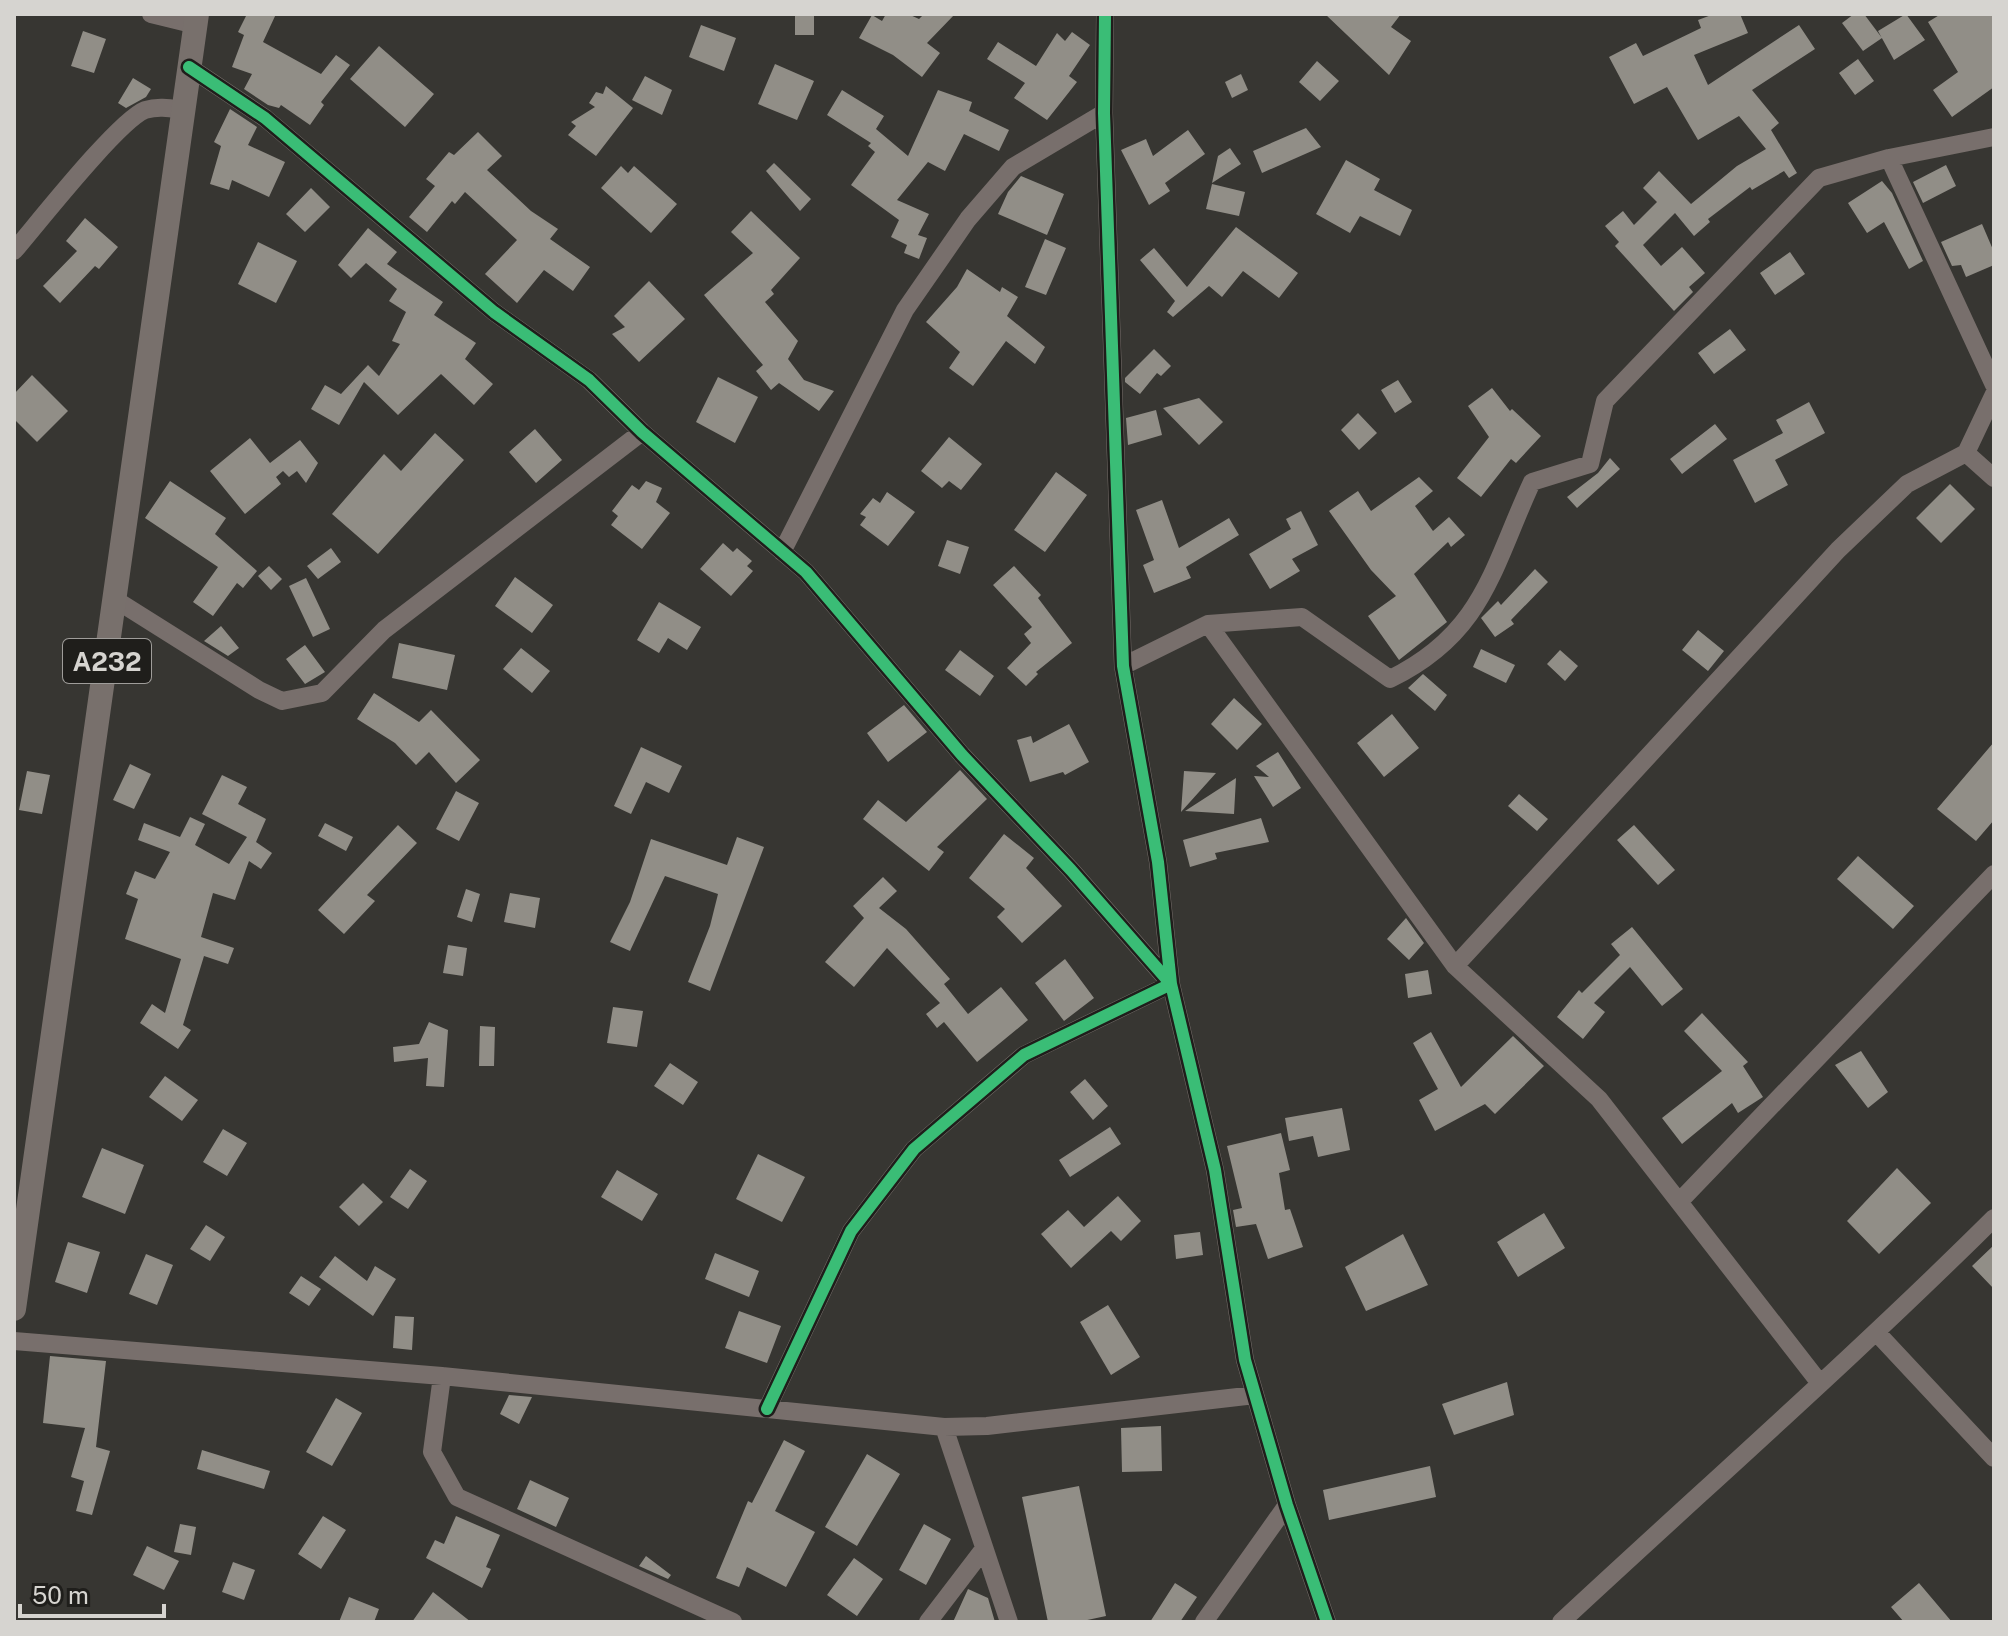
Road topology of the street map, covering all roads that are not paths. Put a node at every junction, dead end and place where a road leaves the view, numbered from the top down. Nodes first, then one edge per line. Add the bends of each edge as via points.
1 (151, 14) edge
2 (1105, 14) edge
3 (197, 20) edge
4 (189, 67) junction
5 (182, 110) junction
6 (1104, 113) junction
7 (1994, 137) edge
8 (1889, 158) junction
9 (14, 251) edge
10 (1994, 385) edge
11 (1994, 394) edge
12 (642, 432) junction
13 (1966, 453) junction
14 (1994, 478) edge
15 (782, 552) junction
16 (116, 600) junction
17 (1208, 624) junction
18 (1123, 666) junction
19 (1994, 874) edge
20 (1455, 966) junction
21 (1171, 984) junction
22 (1679, 1202) junction
23 (1994, 1218) edge
24 (14, 1309) edge
25 (1878, 1334) junction
26 (14, 1341) edge
27 (442, 1376) junction
28 (1819, 1382) junction
29 (1255, 1395) junction
30 (767, 1409) junction
31 (944, 1427) junction
32 (1994, 1458) edge
33 (1287, 1505) junction
34 (983, 1550) junction
35 (733, 1622) edge
36 (928, 1622) edge
37 (1009, 1622) edge
38 (1204, 1622) edge
39 (1327, 1622) edge
40 (1561, 1622) edge

1 - 3 street
2 - 6 street
3 - 4 main road, A232
4 - 5 main road, A232
4 - 12 street via 265,118 494,312 589,380
5 - 9 street via 142,111
5 - 16 main road, A232
6 - 15 street via 1013,167 968,219 905,310
6 - 18 street
7 - 8 street
8 - 10 street
8 - 17 street via 1819,178 1605,401 1590,464 1532,482 1492,581 1463,626 1409,670 1390,679 1302,617
11 - 13 street
12 - 15 street
12 - 16 street via 384,630 322,693 282,701
13 - 14 street
13 - 20 street via 1907,484 1838,550
15 - 21 street via 806,572 962,755
16 - 24 main road, A232
17 - 18 street
17 - 20 street
18 - 21 street via 1158,862
19 - 22 street
20 - 22 street via 1599,1099
21 - 29 street via 1215,1170
21 - 30 street via 1024,1055 914,1149 851,1231
22 - 28 street
23 - 25 street
25 - 28 street
25 - 32 street
26 - 27 street
27 - 30 street
27 - 35 street via 432,1452 457,1497
28 - 40 street
29 - 31 street
29 - 33 street
30 - 31 street
31 - 34 street
33 - 38 street
33 - 39 street
34 - 36 street
34 - 37 street

